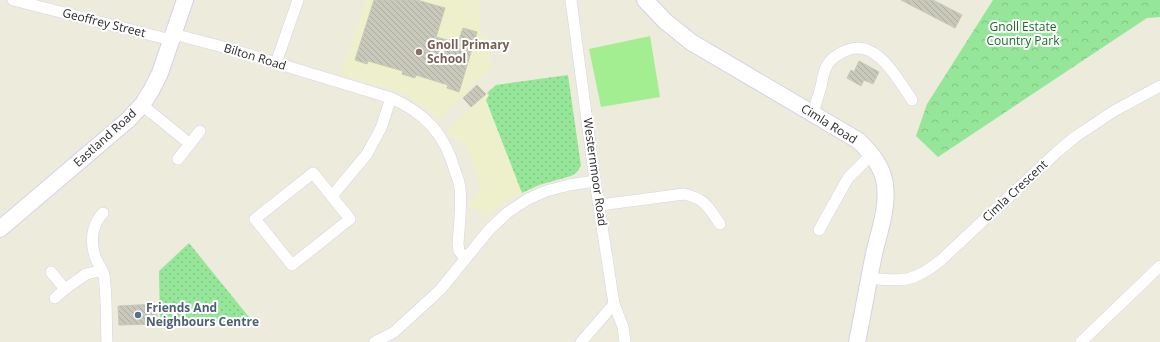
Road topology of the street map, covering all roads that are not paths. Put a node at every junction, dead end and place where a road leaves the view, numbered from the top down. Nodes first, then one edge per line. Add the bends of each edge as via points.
1 (13, 0) edge
2 (186, 0) edge
3 (298, 0) edge
4 (571, 0) edge
5 (645, 0) edge
6 (172, 37) junction
7 (276, 63) junction
8 (1160, 86) edge
9 (391, 98) junction
10 (912, 100) dead end
11 (142, 105) junction
12 (813, 113) junction
13 (200, 131) dead end
14 (190, 144) junction
15 (872, 154) junction
16 (178, 160) dead end
17 (595, 180) junction
18 (332, 196) junction
19 (600, 205) junction
20 (103, 213) dead end
21 (720, 224) dead end
22 (0, 229) edge
23 (820, 230) dead end
24 (466, 258) junction
25 (1160, 266) edge
26 (51, 272) dead end
27 (104, 275) junction
28 (869, 278) junction
29 (65, 288) junction
30 (54, 298) dead end
31 (614, 304) junction
32 (106, 342) edge
33 (375, 342) edge
34 (581, 342) edge
35 (625, 342) edge
36 (857, 342) edge
37 (1081, 342) edge

1 - 6 street, Geoffrey Street
2 - 6 main road, Eastland Road
3 - 7 street
4 - 17 street, Westernmoor Road
5 - 12 main road, Cimla Road via 665,21 692,42
6 - 7 street, Bilton Road
6 - 11 main road, Eastland Road via 160,73
7 - 9 street, Bilton Road
8 - 28 street, Cimla Crescent via 1114,111 1075,137 927,271 909,279 888,281
9 - 18 street via 381,128 367,154
9 - 24 street, Bilton Road via 420,114 445,144 454,164 460,188 458,244 459,251
10 - 12 street via 890,66 881,58 860,48 848,49 828,63
11 - 14 street
11 - 22 main road, Eastland Road via 128,120
12 - 15 main road, Cimla Road via 858,141
13 - 14 street
14 - 16 street
15 - 23 street via 848,178
15 - 28 main road, Cimla Road via 882,172 885,201
17 - 19 street, Westernmoor Road
17 - 24 street via 546,191 528,198 489,230
18 - 18 street via 313,173 255,219 292,265 350,219
19 - 21 street via 684,194 695,196 705,203
19 - 31 street, Westernmoor Road
20 - 27 street via 93,231 93,244 96,259
24 - 33 street via 440,290 394,332
25 - 37 street
26 - 29 street
27 - 29 street via 99,271 86,274
27 - 32 street
28 - 36 main road, Cimla Road
29 - 30 street
31 - 34 street
31 - 35 street, Westernmoor Road via 623,327

